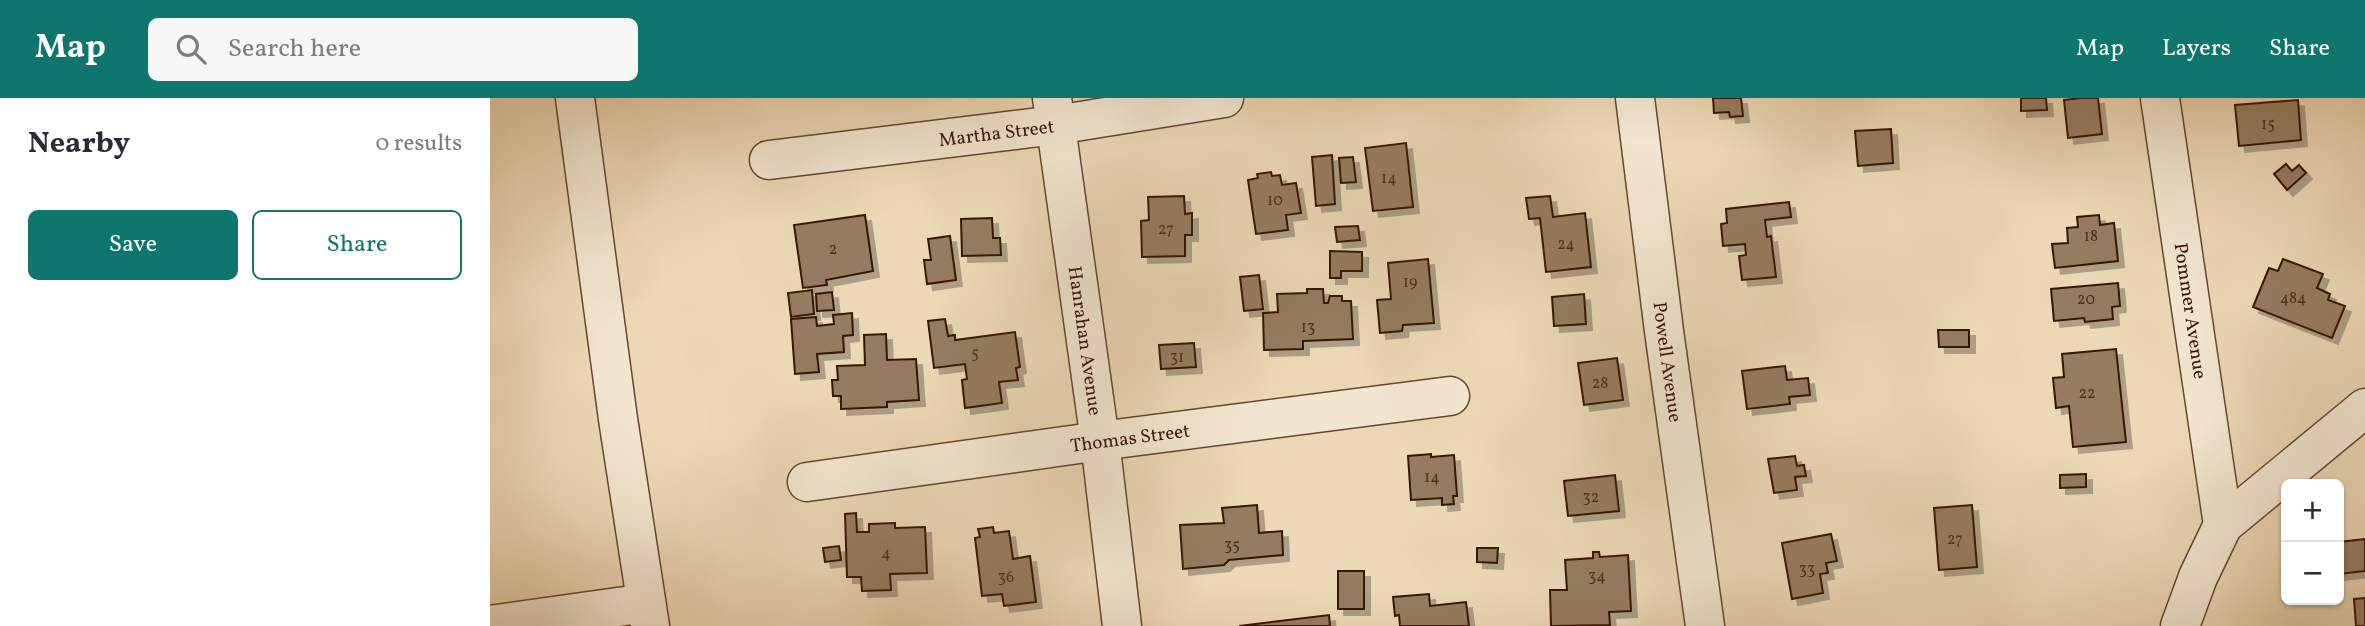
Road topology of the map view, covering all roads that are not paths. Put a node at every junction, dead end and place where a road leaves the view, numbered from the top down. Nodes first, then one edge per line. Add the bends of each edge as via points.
1 (575, 98) edge
2 (1224, 98) edge
3 (1635, 98) edge
4 (2160, 98) edge
5 (1054, 112) edge
6 (769, 160) dead end
7 (1450, 396) dead end
8 (2365, 408) edge
9 (1100, 441) junction
10 (807, 482) dead end
11 (2222, 526) junction
12 (648, 615) edge
13 (490, 625) edge
14 (1122, 626) edge
15 (1705, 626) edge
16 (2180, 626) edge

1 - 12 street
2 - 5 street, Martha Street
3 - 15 street, Powell Avenue
4 - 11 street, Pommer Avenue
5 - 6 street, Martha Street
5 - 9 street, Hanrahan Avenue
7 - 9 street, Thomas Street
8 - 11 street
9 - 10 street, Thomas Street
9 - 14 street, Hanrahan Avenue
11 - 16 street
12 - 13 street

